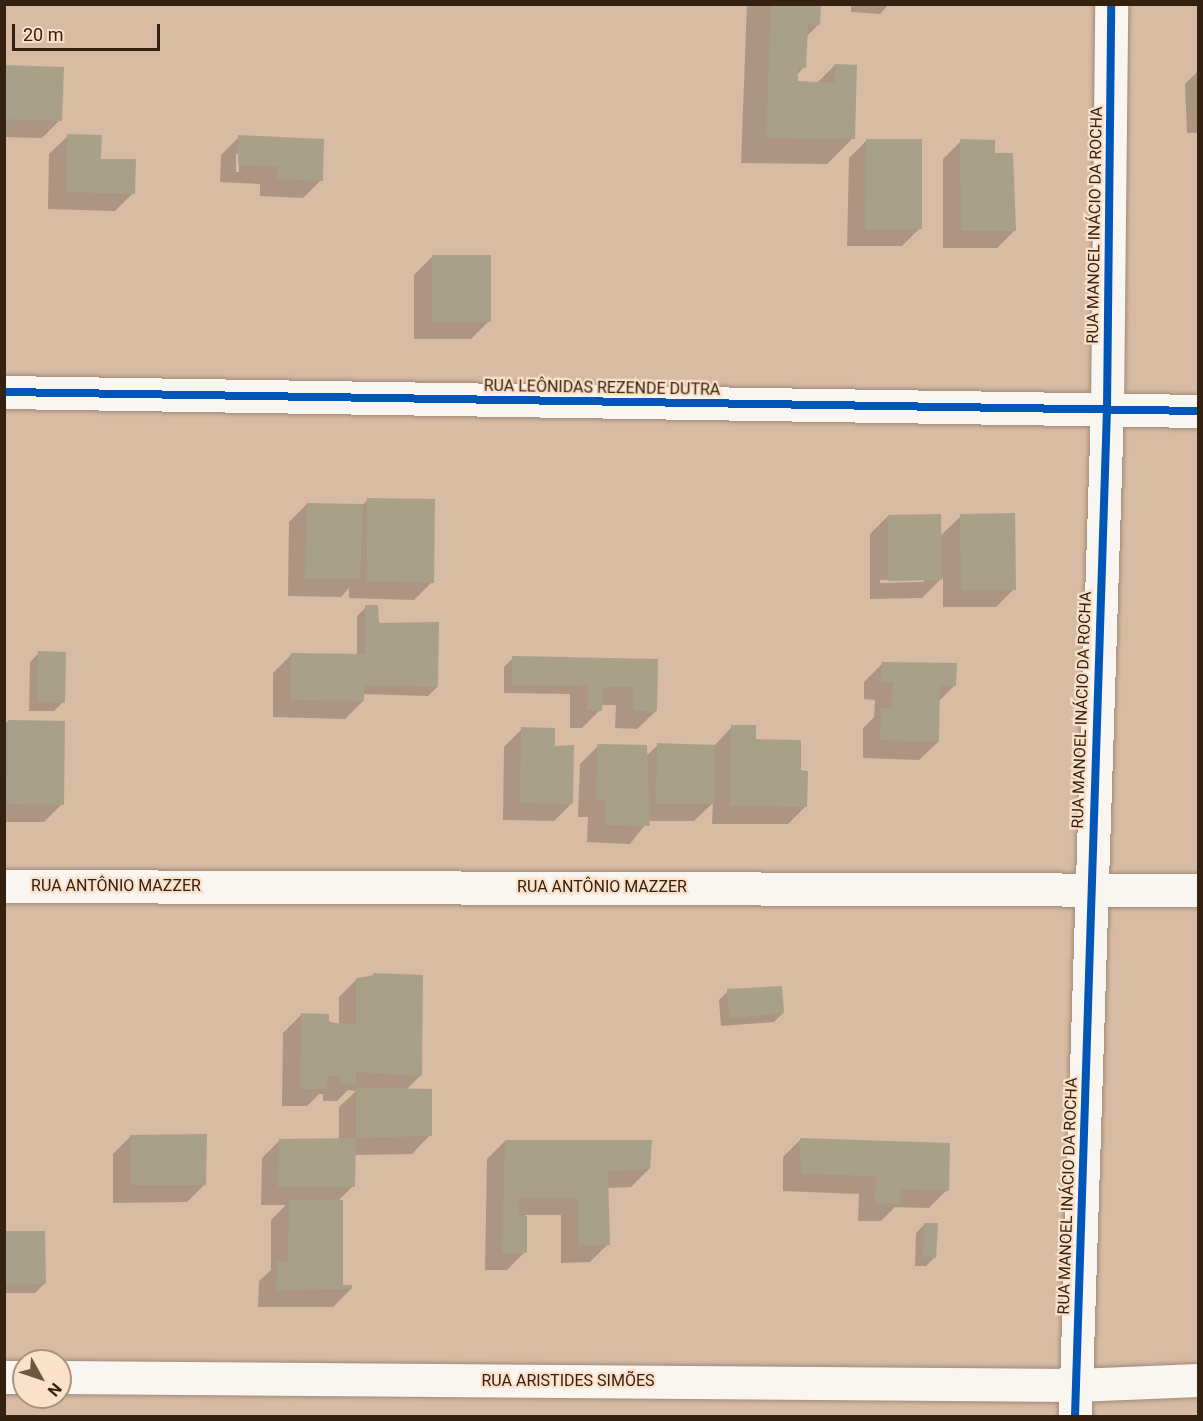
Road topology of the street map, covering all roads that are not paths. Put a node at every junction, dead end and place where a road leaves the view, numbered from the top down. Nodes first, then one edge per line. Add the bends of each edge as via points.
1 (1111, 4) edge
2 (4, 392) edge
3 (1107, 410) junction
4 (1198, 411) edge
5 (4, 886) edge
6 (1090, 887) junction
7 (1198, 890) edge
8 (72, 1377) edge
9 (1198, 1380) edge
10 (1076, 1401) edge

1 - 3 street, RUA MANOEL INÁCIO DA ROCHA
2 - 3 street, RUA LEÔNIDAS REZENDE DUTRA
3 - 4 street, RUA LEÔNIDAS REZENDE DUTRA
3 - 6 street, RUA MANOEL INÁCIO DA ROCHA
5 - 6 street, RUA ANTÔNIO MAZZER
6 - 7 street, RUA ANTÔNIO MAZZER
6 - 10 street, RUA MANOEL INÁCIO DA ROCHA
8 - 10 street, RUA ARISTIDES SIMÕES
9 - 10 street, RUA ARISTIDES SIMÕES

